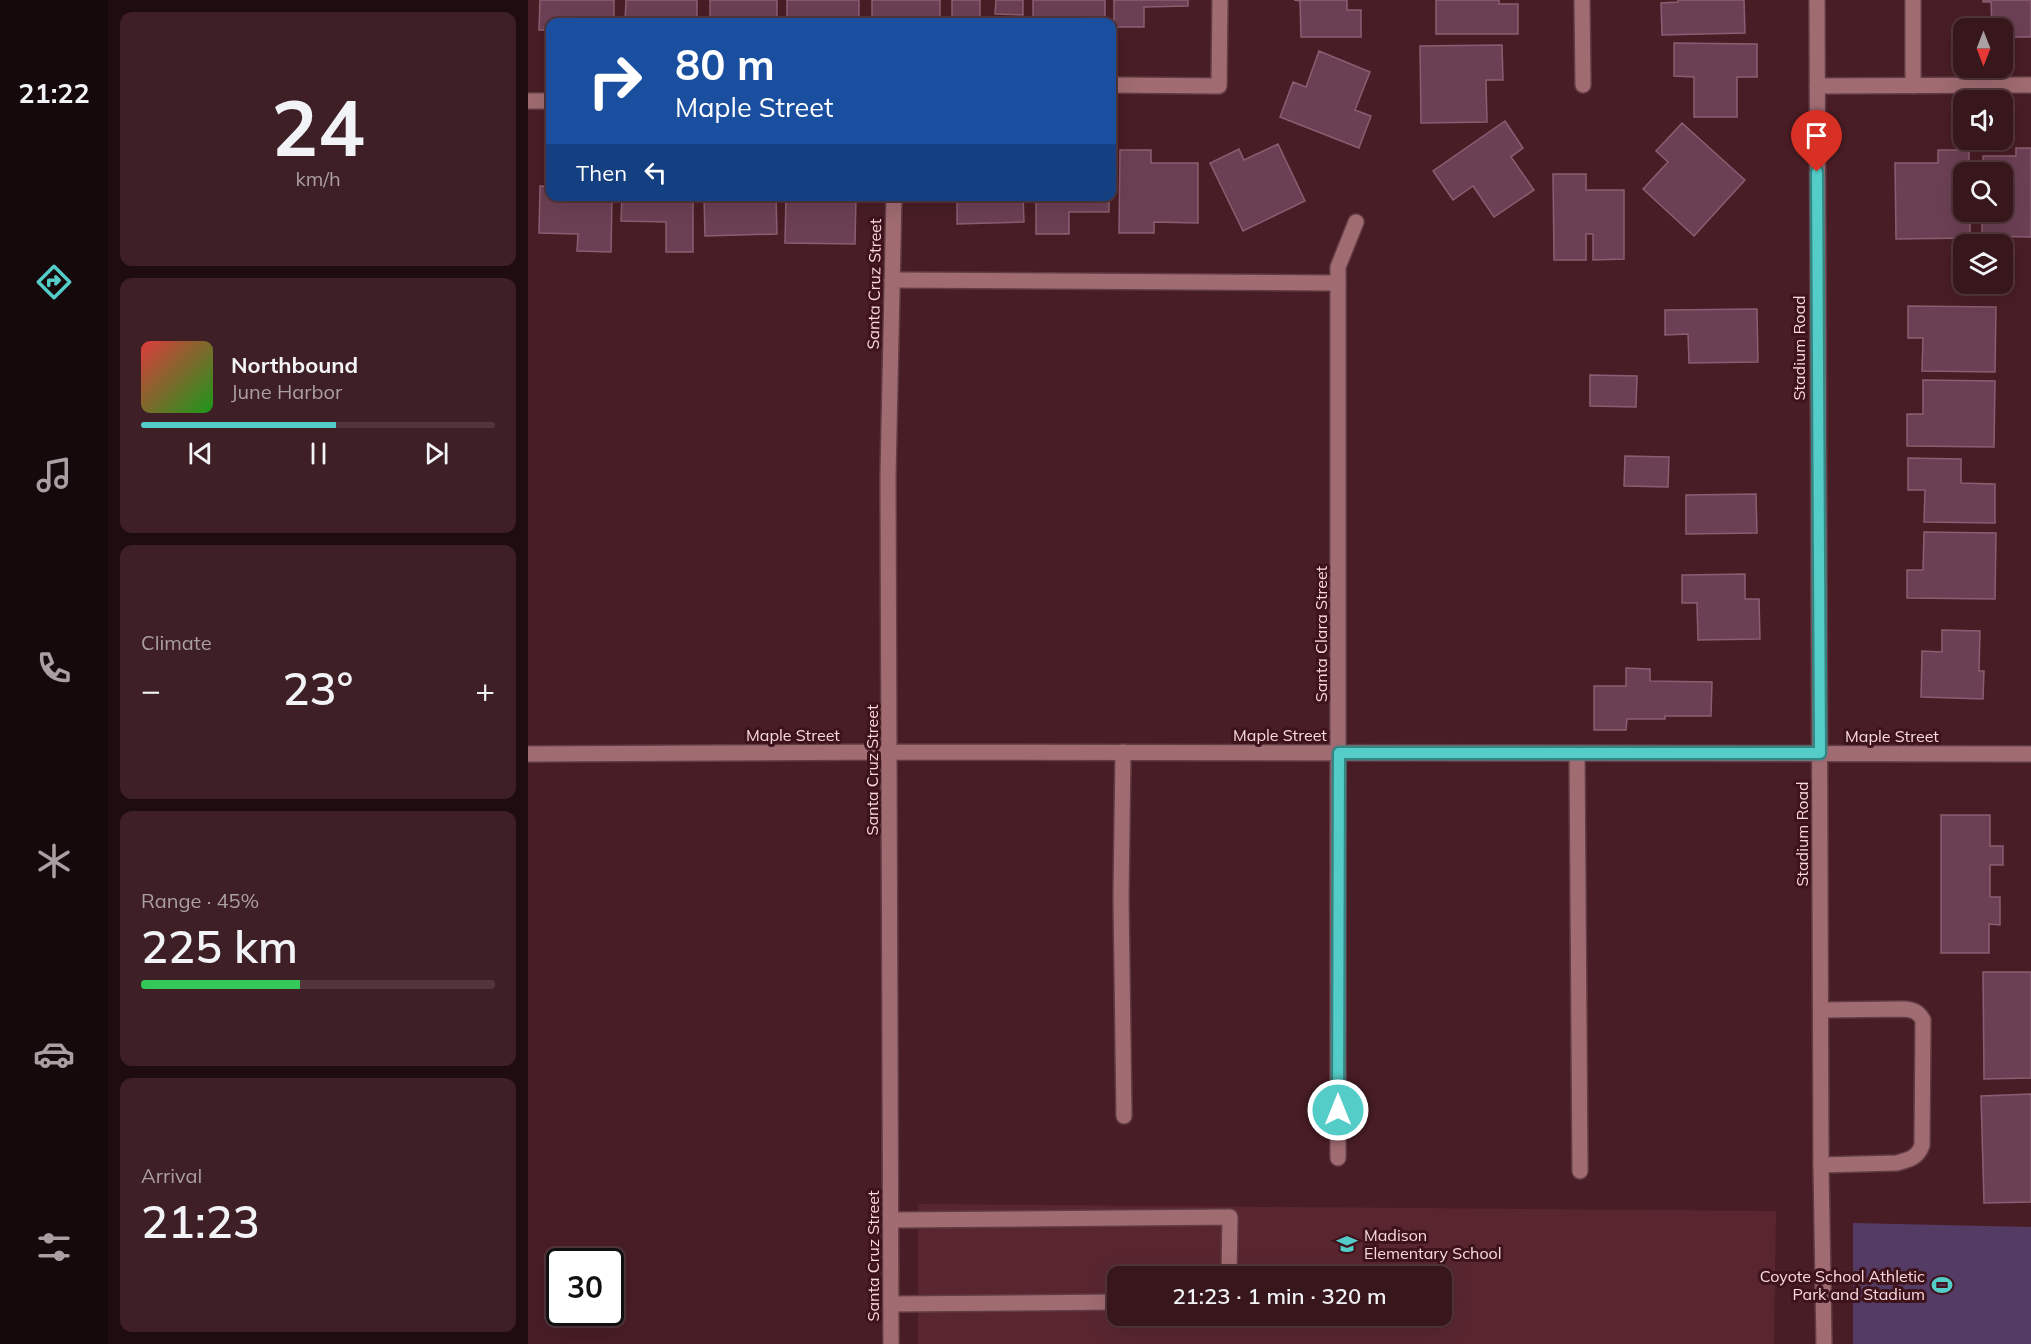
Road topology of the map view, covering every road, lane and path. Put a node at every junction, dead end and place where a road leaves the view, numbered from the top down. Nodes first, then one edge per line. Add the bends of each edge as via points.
1 (1220, 0) edge
2 (1582, 0) edge
3 (1817, 0) edge
4 (1913, 0) edge
5 (1116, 85) edge
6 (1583, 85) dead end
7 (2031, 85) edge
8 (1817, 86) junction
9 (1913, 86) junction
10 (528, 101) edge
11 (546, 101) edge
12 (894, 201) edge
13 (1356, 222) dead end
14 (892, 280) junction
15 (1338, 283) junction
16 (890, 752) junction
17 (1123, 752) junction
18 (1339, 753) junction
19 (1577, 753) junction
20 (1820, 753) junction
21 (528, 754) edge
22 (2031, 754) edge
23 (1821, 1010) junction
24 (1124, 1116) dead end
25 (1338, 1158) dead end
26 (1821, 1165) junction
27 (1580, 1171) dead end
28 (891, 1220) junction
29 (1229, 1266) edge
30 (1107, 1302) edge
31 (891, 1304) junction
32 (891, 1344) edge
33 (1824, 1344) edge

1 - 5 street via 1219,86
2 - 6 street
3 - 8 street, Stadium Road
4 - 9 street
7 - 9 street
8 - 9 street
8 - 20 street, Stadium Road
10 - 11 street
12 - 14 street, Santa Cruz Street
13 - 15 street, Santa Clara Street via 1338,267
14 - 15 street
14 - 16 street, Santa Cruz Street via 888,476
15 - 18 street, Santa Clara Street
16 - 17 street, Maple Street
16 - 21 street, Maple Street
16 - 28 street, Santa Cruz Street
17 - 18 street, Maple Street
17 - 24 street
18 - 19 street, Maple Street
18 - 25 street, Santa Clara Street
19 - 20 street, Maple Street
19 - 27 street
20 - 22 street, Maple Street
20 - 23 street, Stadium Road
23 - 26 street, Stadium Road
23 - 26 street via 1904,1009 1920,1014 1923,1020 1920,1153 1896,1163
26 - 33 street, Stadium Road
28 - 29 street via 1230,1217
28 - 31 street, Santa Cruz Street
30 - 31 street
31 - 32 street, Santa Cruz Street

